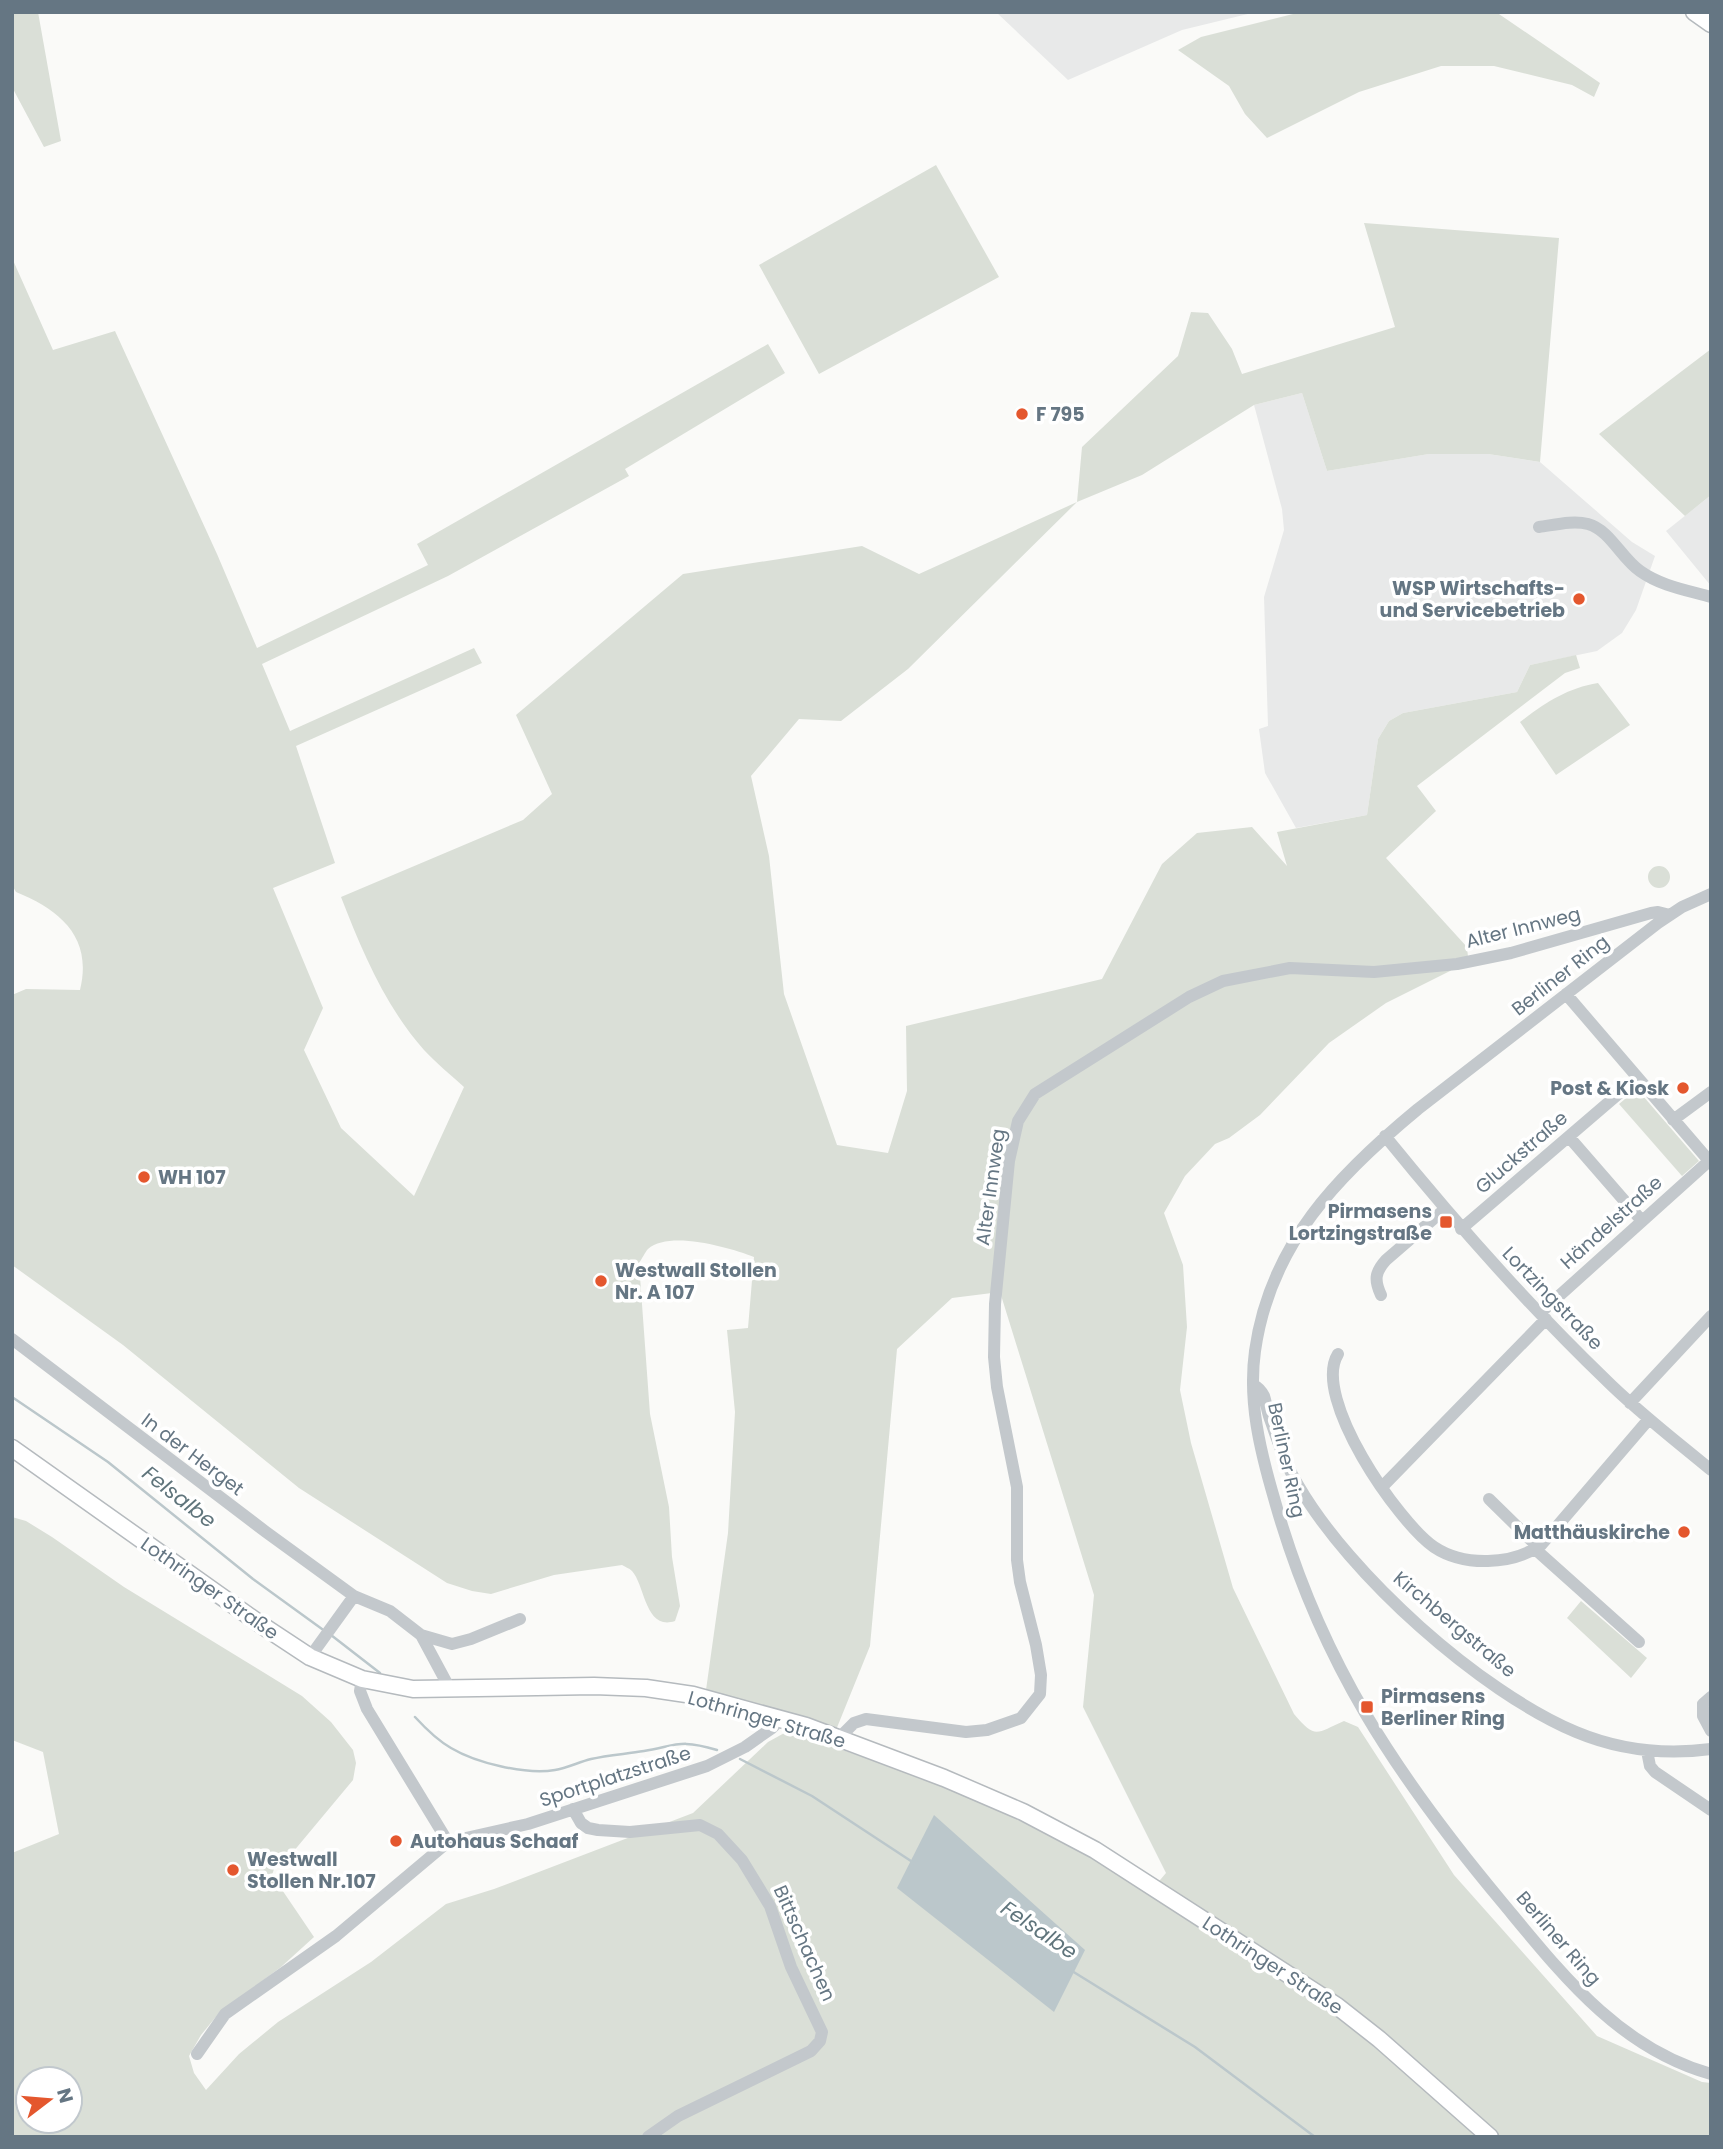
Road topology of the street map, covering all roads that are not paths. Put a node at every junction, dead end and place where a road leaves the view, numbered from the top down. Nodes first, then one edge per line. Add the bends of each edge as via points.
1 (1694, 12) edge
2 (1711, 24) edge
3 (1539, 527) dead end
4 (1711, 597) edge
5 (1711, 894) edge
6 (1670, 915) junction
7 (1566, 994) junction
8 (1637, 1078) junction
9 (1711, 1092) edge
10 (1673, 1120) junction
11 (1385, 1136) junction
12 (1569, 1137) junction
13 (1710, 1162) edge
14 (1445, 1209) junction
15 (1642, 1221) junction
16 (1461, 1229) junction
17 (1381, 1295) dead end
18 (1543, 1316) junction
19 (1711, 1316) edge
20 (12, 1339) edge
21 (1338, 1354) dead end
22 (1253, 1385) junction
23 (1630, 1403) junction
24 (1649, 1419) junction
25 (12, 1448) edge
26 (1711, 1470) edge
27 (1296, 1482) junction
28 (1382, 1487) junction
29 (1272, 1490) junction
30 (1489, 1499) dead end
31 (1536, 1548) junction
32 (354, 1596) junction
33 (520, 1619) dead end
34 (421, 1635) junction
35 (1640, 1642) dead end
36 (310, 1657) junction
37 (362, 1679) junction
38 (450, 1689) junction
39 (1711, 1697) edge
40 (781, 1718) junction
41 (1711, 1731) edge
42 (839, 1738) junction
43 (1711, 1749) edge
44 (1647, 1751) junction
45 (573, 1809) junction
46 (1711, 1810) edge
47 (448, 1842) junction
48 (197, 2054) dead end
49 (1711, 2074) edge
50 (648, 2137) edge
51 (1490, 2137) edge

1 - 2 main road
3 - 4 street via 1589,524 1651,578
5 - 6 street, Berliner Ring
6 - 7 street, Berliner Ring
6 - 42 street, Alter Innweg via 1651,913 1457,964 1374,972 1290,968 1223,981 1189,997 1035,1094 1018,1121 1009,1161 994,1357 1017,1487 1017,1560 1036,1645 1040,1694 1021,1718 987,1730 966,1732 866,1719 854,1723
7 - 8 street
7 - 11 street, Berliner Ring
8 - 10 street
8 - 12 street, Gluckstraße
9 - 10 street
10 - 13 street
11 - 14 street, Lortzingstraße
11 - 22 street, Berliner Ring via 1344,1176 1283,1258 1260,1324
12 - 15 street
12 - 16 street, Gluckstraße
13 - 15 street, Händelstraße
14 - 16 street, Lortzingstraße
14 - 17 street via 1378,1269
15 - 18 street, Händelstraße
16 - 18 street, Lortzingstraße
18 - 23 street, Lortzingstraße
18 - 28 street, Händelstraße
19 - 23 street
20 - 32 street, In der Herget
21 - 28 street via 1332,1379 1338,1404 1359,1453
22 - 27 street, Kirchbergstraße via 1264,1396
22 - 29 street, Berliner Ring via 1256,1428
23 - 24 street, Lortzingstraße
24 - 26 street, Lortzingstraße
24 - 31 street
25 - 36 main road, Lothringer Straße
27 - 29 street
27 - 44 street, Kirchbergstraße via 1330,1533 1373,1581 1464,1662 1560,1724
28 - 31 street via 1412,1527 1448,1554 1488,1560
29 - 49 street, Berliner Ring via 1300,1580 1327,1645 1365,1716 1412,1787 1471,1865 1590,2003 1665,2058
30 - 31 street
31 - 35 street
32 - 34 street, In der Herget via 390,1611
32 - 36 street
33 - 34 street, In der Herget via 452,1644
34 - 38 street, In der Herget
36 - 37 main road, Lothringer Straße
37 - 38 main road, Lothringer Straße via 413,1689
37 - 47 street via 360,1690 367,1709
38 - 40 main road, Lothringer Straße via 646,1688
39 - 41 street via 1702,1708
40 - 42 main road, Lothringer Straße
40 - 45 street, Sportplatzstraße via 760,1737 716,1762
42 - 51 main road, Lothringer Straße via 989,1797 1079,1840 1353,2018
43 - 44 street, Kirchbergstraße
44 - 46 street via 1655,1772
45 - 47 street, Sportplatzstraße via 506,1831
45 - 50 street, Bittschachen via 581,1824 598,1830 630,1832 700,1825 718,1833 765,1897 791,1967 820,2022 820,2041 811,2051 678,2116
47 - 48 street via 336,1936 225,2014

